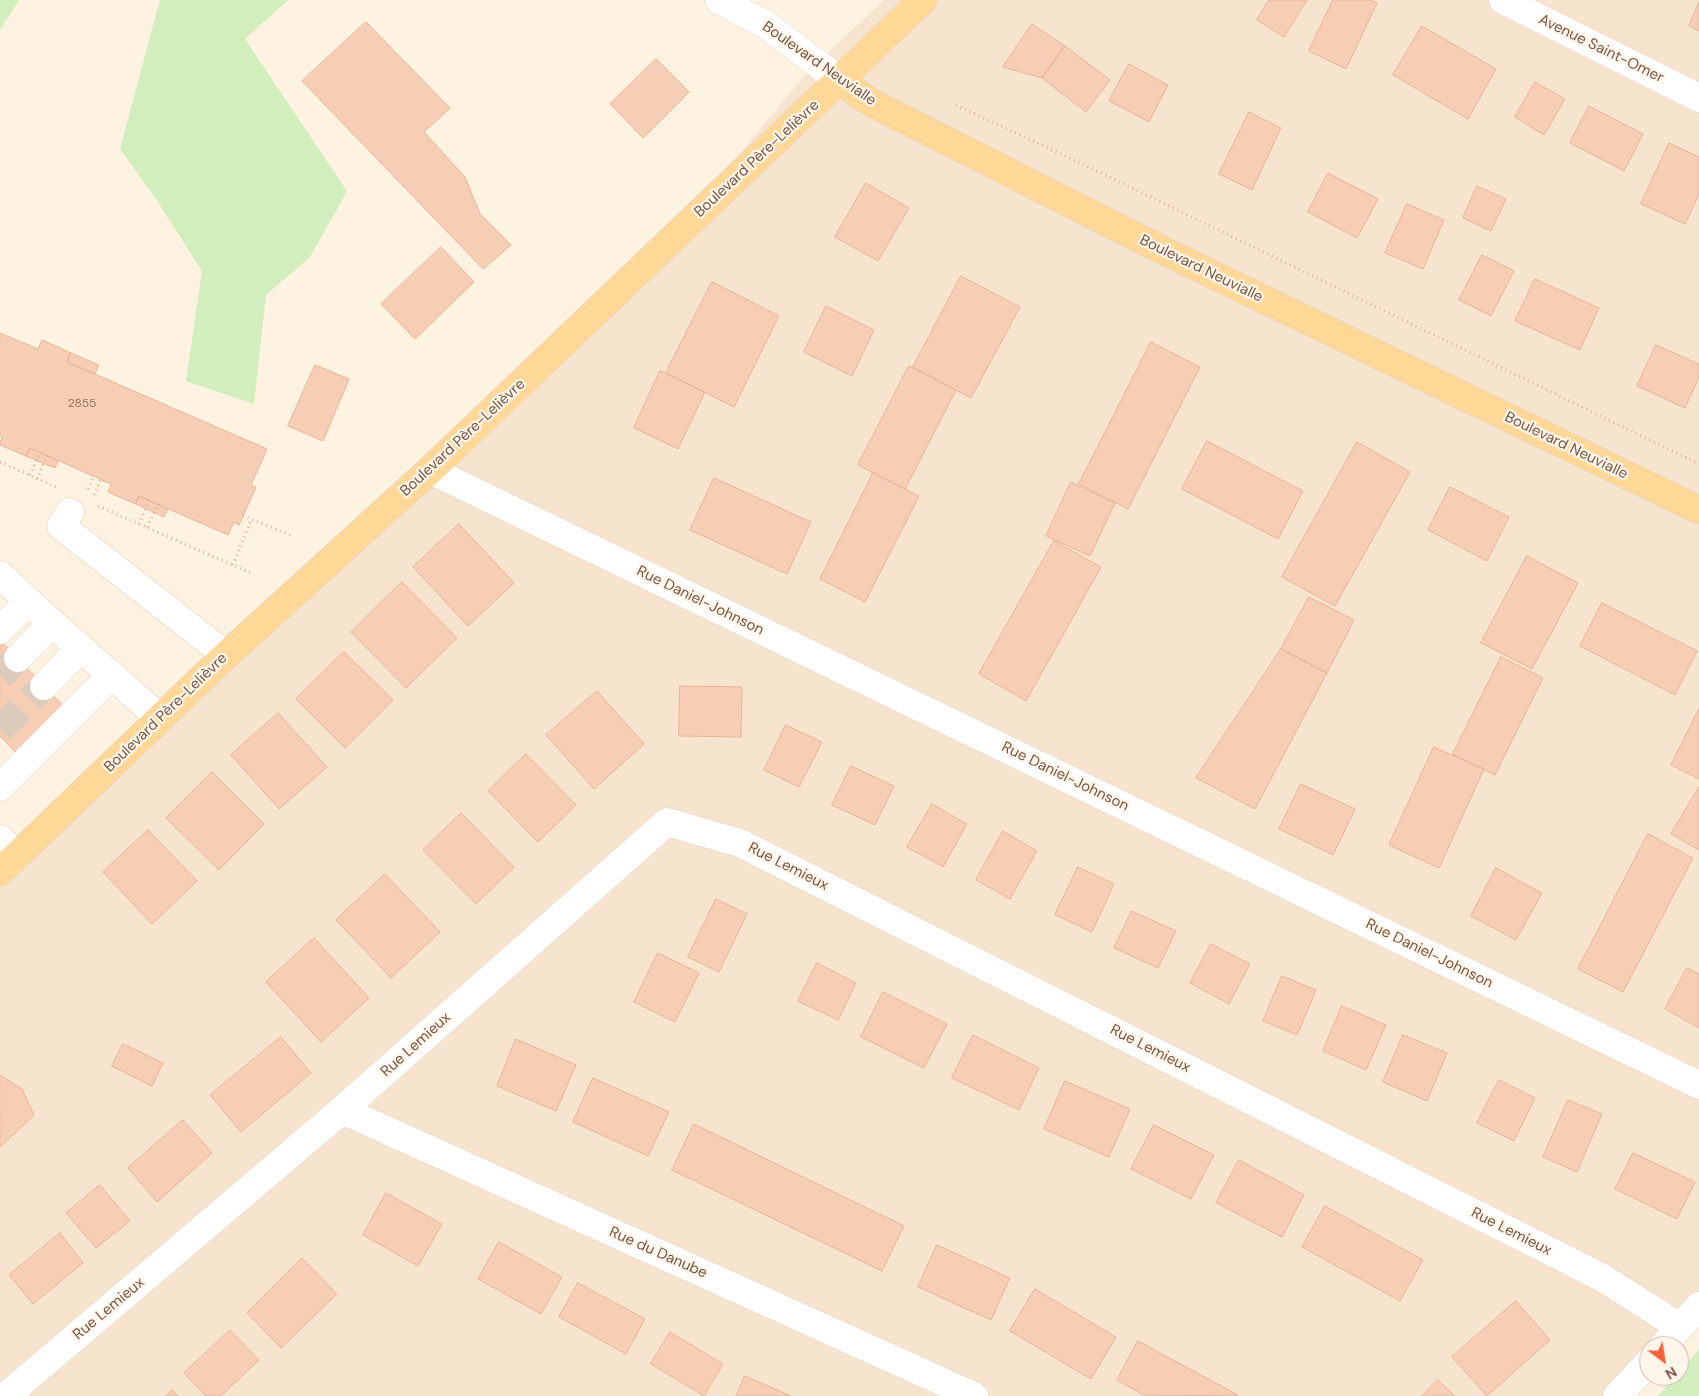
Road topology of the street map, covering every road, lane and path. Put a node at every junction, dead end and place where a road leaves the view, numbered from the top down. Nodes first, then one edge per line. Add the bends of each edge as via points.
1 (720, 0) edge
2 (923, 0) edge
3 (1503, 0) edge
4 (839, 80) junction
5 (1699, 98) edge
6 (956, 106) dead end
7 (40, 452) dead end
8 (47, 456) dead end
9 (0, 462) edge
10 (1699, 464) edge
11 (430, 470) junction
12 (30, 475) junction
13 (37, 479) junction
14 (101, 480) dead end
15 (149, 500) dead end
16 (65, 501) joint
17 (158, 504) dead end
18 (1699, 510) edge
19 (243, 516) dead end
20 (251, 520) junction
21 (138, 524) junction
22 (147, 527) junction
23 (293, 536) dead end
24 (233, 565) junction
25 (253, 574) dead end
26 (0, 575) edge
27 (29, 601) junction
28 (52, 623) junction
29 (0, 630) edge
30 (81, 648) junction
31 (226, 655) junction
32 (18, 658) tunnel mouth
33 (112, 675) junction
34 (44, 686) tunnel mouth
35 (160, 718) junction
36 (0, 787) edge
37 (6, 856) edge
38 (1699, 1085) edge
39 (342, 1110) junction
40 (1699, 1306) edge
41 (1671, 1336) edge
42 (1673, 1336) edge
43 (1639, 1373) edge
44 (6, 1396) edge
45 (974, 1396) edge
46 (1617, 1396) edge

1 - 4 street, Boulevard Neuvialle via 765,24
2 - 4 main road, Boulevard Père-Lelièvre
3 - 5 street, Avenue Saint-Omer
4 - 11 main road, Boulevard Père-Lelièvre
4 - 18 main road, Boulevard Neuvialle via 872,103 1166,252
6 - 10 path via 1093,168
7 - 12 path
8 - 13 path
9 - 12 path
11 - 31 main road, Boulevard Père-Lelièvre
11 - 38 street, Rue Daniel-Johnson
12 - 13 path
13 - 16 path
14 - 21 path via 91,502
15 - 21 path
16 - 31 street via 61,526
17 - 22 path
19 - 20 path
20 - 23 path
20 - 24 path
21 - 22 path
22 - 24 path
24 - 25 path
26 - 27 street
27 - 28 street
27 - 29 street
28 - 30 street
28 - 32 street
30 - 33 street
30 - 34 street
31 - 35 main road, Boulevard Père-Lelièvre
33 - 35 street
33 - 36 street
35 - 37 main road, Boulevard Père-Lelièvre
39 - 41 street, Rue Lemieux via 667,822 740,843 1603,1278
39 - 44 street, Rue Lemieux
39 - 45 street, Rue du Danube
40 - 42 street
43 - 46 street

